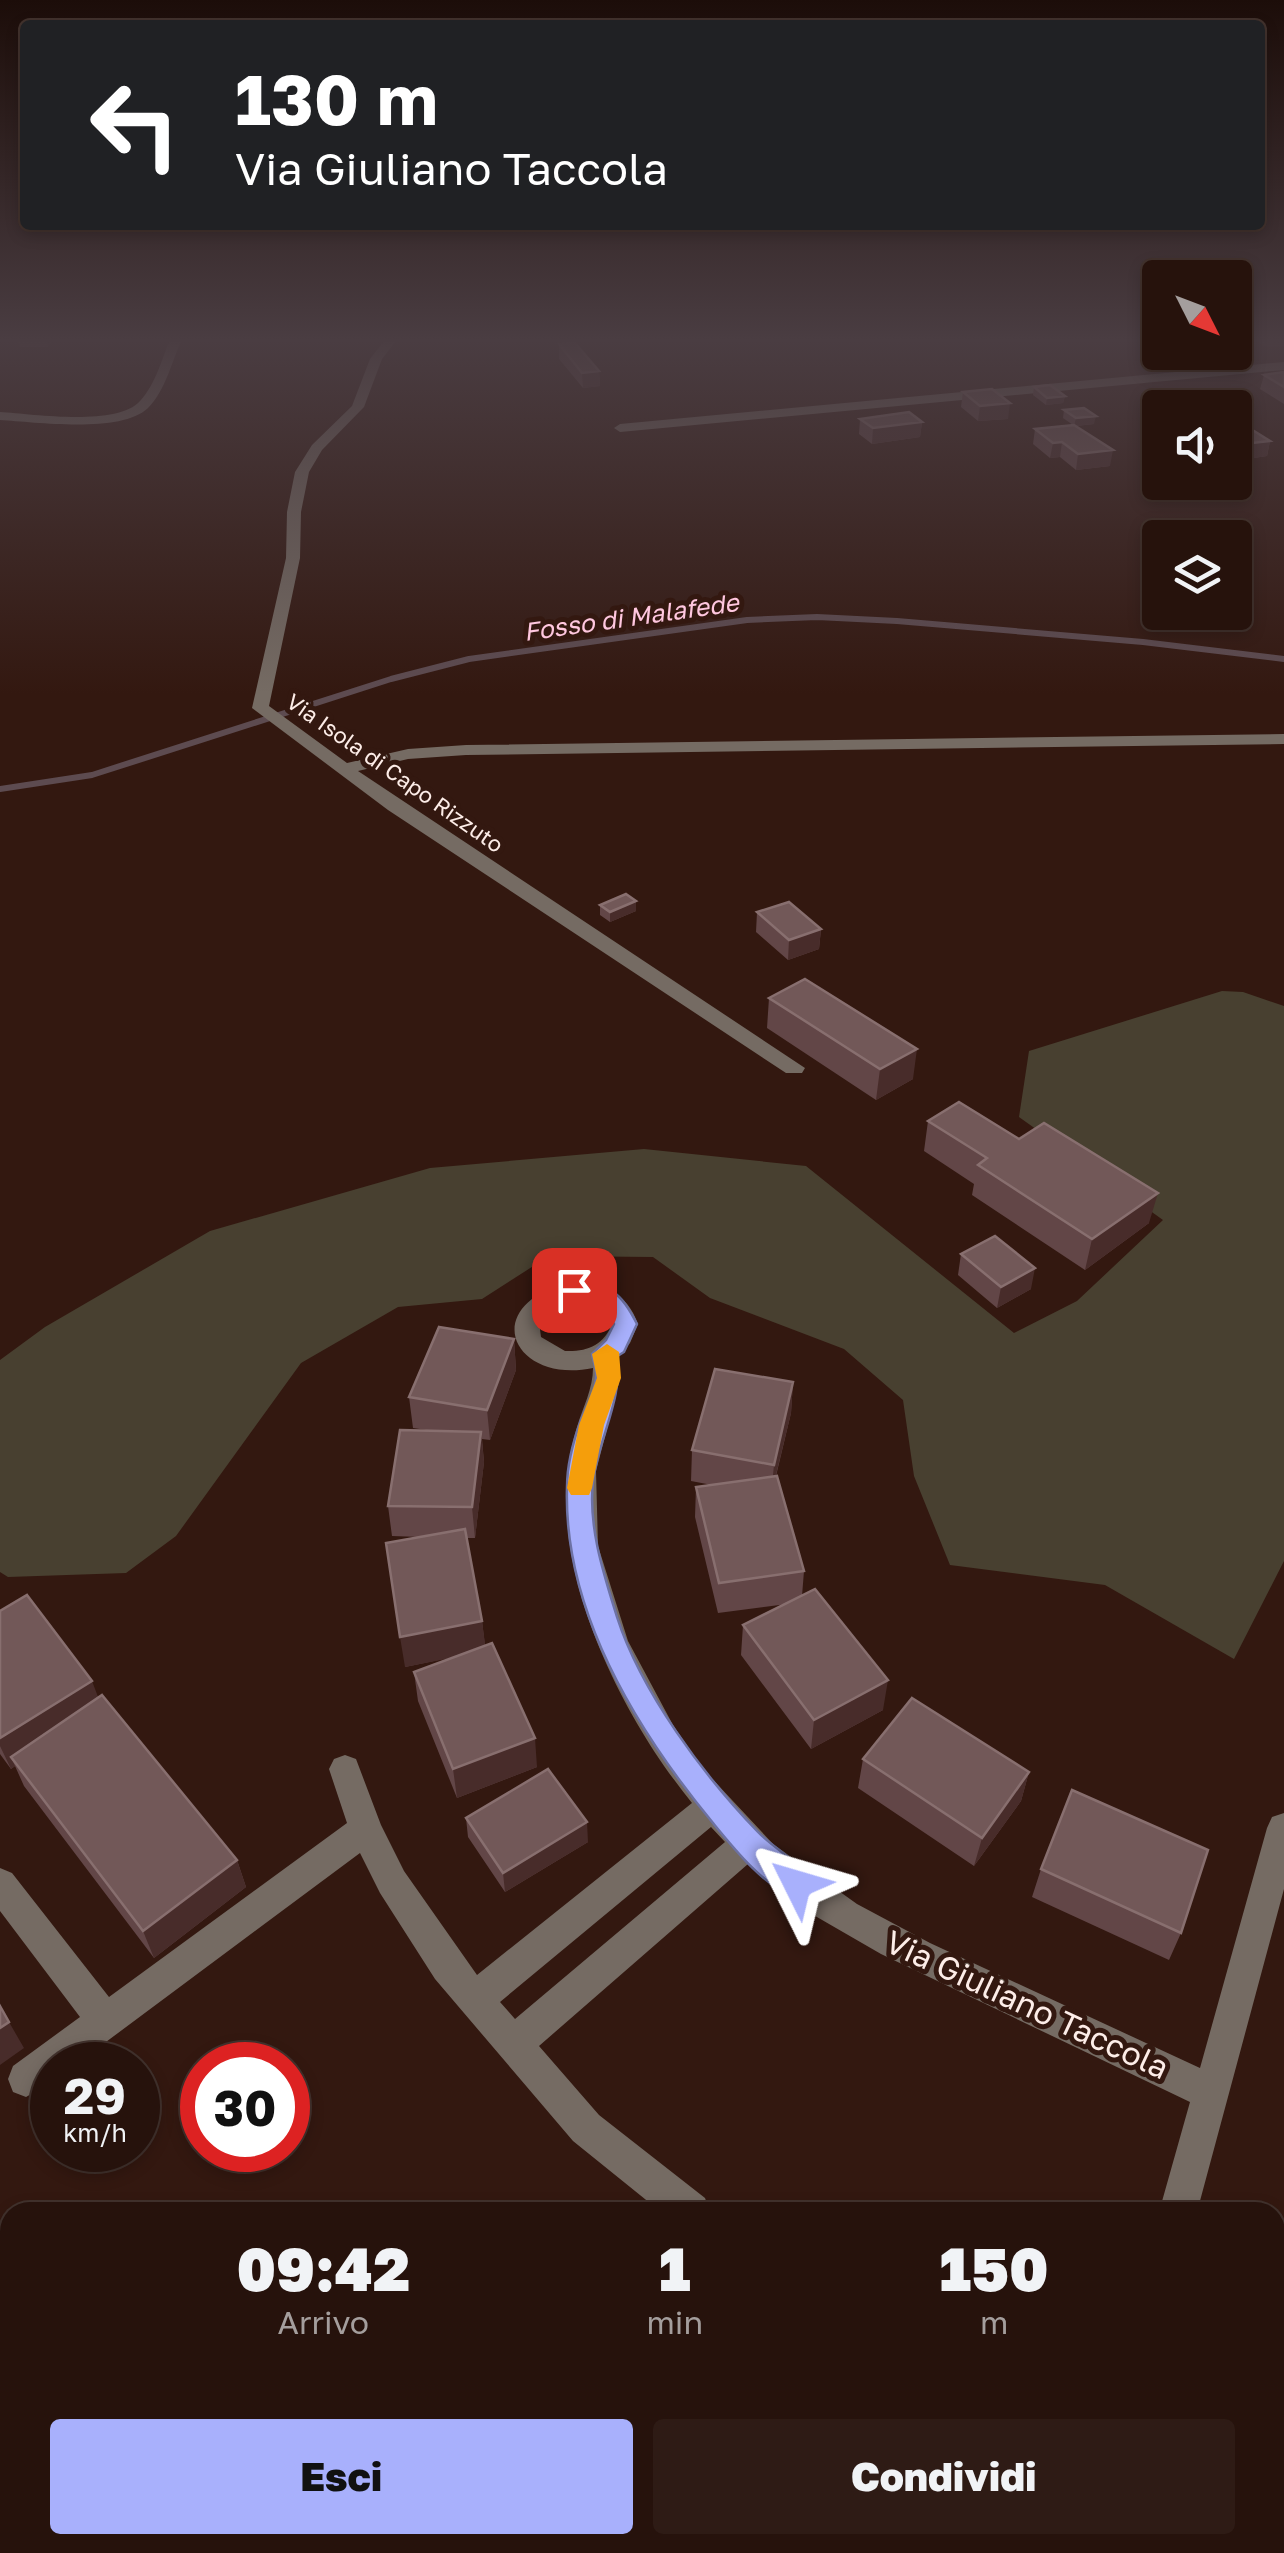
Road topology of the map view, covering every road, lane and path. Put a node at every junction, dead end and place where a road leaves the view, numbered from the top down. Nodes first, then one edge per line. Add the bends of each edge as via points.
1 (311, 456) edge
2 (1284, 739) edge
3 (346, 770) junction
4 (794, 1068) dead end
5 (604, 1354) dead end
6 (345, 1769) dead end
7 (715, 1804) junction
8 (1284, 1828) edge
9 (366, 1830) junction
10 (748, 1843) junction
11 (0, 1884) edge
12 (476, 1999) junction
13 (106, 2022) junction
14 (513, 2044) junction
15 (26, 2079) dead end
16 (1212, 2093) junction
17 (672, 2202) edge
18 (1181, 2202) edge

1 - 3 street, Via Isola di Capo Rizzuto via 300,477 293,558 259,699 264,713
2 - 3 street via 466,750 408,754
3 - 4 street, Via Isola di Capo Rizzuto
5 - 7 street, Via Giuliano Taccola via 609,1378 580,1485 584,1547 629,1675 680,1762
6 - 9 street
7 - 10 street, Via Giuliano Taccola
7 - 12 street
8 - 16 street
9 - 12 street via 418,1925
9 - 13 street
10 - 14 street
10 - 16 street, Via Giuliano Taccola via 854,1922
11 - 13 street
12 - 14 street
13 - 15 street
14 - 17 street via 586,2128
16 - 18 street

